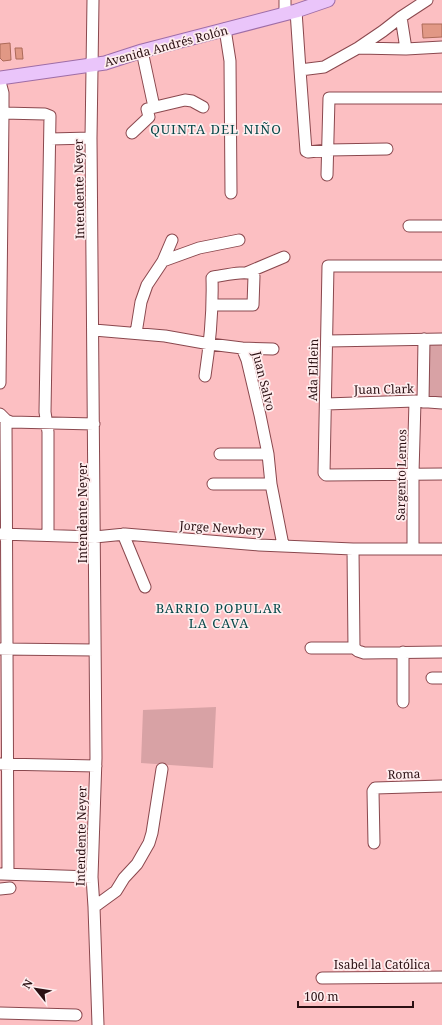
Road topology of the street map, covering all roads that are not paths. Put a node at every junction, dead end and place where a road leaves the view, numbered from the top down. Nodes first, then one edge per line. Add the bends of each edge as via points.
1 (93, 0) edge
2 (286, 0) edge
3 (328, 0) edge
4 (427, 0) edge
5 (291, 13) junction
6 (401, 17) junction
7 (225, 29) junction
8 (442, 47) edge
9 (358, 48) junction
10 (406, 49) junction
11 (142, 51) junction
12 (92, 65) junction
13 (300, 70) junction
14 (0, 78) edge
15 (0, 82) edge
16 (442, 98) edge
17 (154, 107) junction
18 (203, 107) dead end
19 (3, 113) junction
20 (132, 133) dead end
21 (91, 138) junction
22 (50, 139) junction
23 (387, 149) dead end
24 (328, 150) junction
25 (327, 175) dead end
26 (232, 193) dead end
27 (409, 226) dead end
28 (442, 226) edge
29 (172, 240) dead end
30 (239, 240) dead end
31 (284, 257) dead end
32 (163, 261) junction
33 (442, 266) edge
34 (246, 272) junction
35 (213, 304) junction
36 (94, 330) junction
37 (136, 333) junction
38 (424, 339) junction
39 (442, 339) edge
40 (326, 341) junction
41 (210, 344) junction
42 (242, 348) junction
43 (272, 349) dead end
44 (205, 376) dead end
45 (0, 383) edge
46 (419, 402) junction
47 (442, 402) edge
48 (326, 404) junction
49 (3, 417) edge
50 (47, 423) junction
51 (94, 424) junction
52 (220, 454) dead end
53 (268, 454) junction
54 (413, 473) junction
55 (442, 474) edge
56 (213, 484) dead end
57 (271, 484) junction
58 (3, 534) edge
59 (123, 534) junction
60 (48, 535) junction
61 (95, 537) junction
62 (283, 545) junction
63 (353, 549) junction
64 (413, 549) junction
65 (442, 549) edge
66 (145, 587) dead end
67 (310, 648) dead end
68 (3, 649) edge
69 (96, 650) junction
70 (359, 650) junction
71 (403, 652) junction
72 (442, 652) edge
73 (403, 702) dead end
74 (4, 765) edge
75 (96, 766) junction
76 (162, 769) dead end
77 (442, 786) edge
78 (374, 843) dead end
79 (4, 874) edge
80 (92, 877) junction
81 (94, 907) junction
82 (442, 977) edge
83 (322, 978) dead end
84 (0, 1013) edge
85 (76, 1014) dead end
86 (98, 1025) edge

1 - 12 street, Intendente Neyer
2 - 5 street
3 - 5 main road, Avenida Andrés Rolón
4 - 6 street
5 - 7 main road, Avenida Andrés Rolón
5 - 13 street
6 - 9 street
6 - 10 street
7 - 11 main road, Avenida Andrés Rolón
7 - 26 street via 231,68
8 - 10 street
9 - 10 street
9 - 13 street via 324,67
11 - 12 main road, Avenida Andrés Rolón
11 - 17 street
12 - 14 main road, Avenida Andrés Rolón
12 - 21 street, Intendente Neyer
13 - 24 street via 305,150
15 - 19 street
16 - 24 street via 329,98
17 - 18 street via 185,100
17 - 20 street via 147,109 149,117
19 - 22 street via 50,116
19 - 45 street
21 - 22 street
21 - 36 street, Intendente Neyer
22 - 50 street via 45,412
23 - 24 street
24 - 25 street
27 - 28 street
29 - 32 street
30 - 32 street via 199,248
31 - 34 street
32 - 37 street via 147,285 141,302
33 - 40 street, Ada Elflein via 328,266
34 - 35 street via 213,277
34 - 35 street via 254,276 253,305
35 - 41 street
36 - 37 street, Juan Salvo
36 - 51 street, Intendente Neyer
37 - 41 street, Juan Salvo
38 - 39 street
38 - 40 street
38 - 46 street, Sargento Lemos
40 - 48 street, Ada Elflein
41 - 42 street, Juan Salvo
41 - 44 street
42 - 43 street
42 - 53 street, Juan Salvo
46 - 47 street, Juan Clark
46 - 48 street, Juan Clark
46 - 54 street, Sargento Lemos
48 - 54 street, Ada Elflein via 325,475
49 - 50 street via 11,422
49 - 58 street
50 - 51 street
50 - 60 street
51 - 61 street, Intendente Neyer
52 - 53 street
53 - 57 street, Juan Salvo
54 - 55 street
54 - 64 street, Sargento Lemos
56 - 57 street
57 - 62 street, Juan Salvo
58 - 60 street, Jorge Newbery
58 - 68 street
59 - 61 street, Jorge Newbery
59 - 62 street, Jorge Newbery
59 - 66 street
60 - 61 street, Jorge Newbery
61 - 69 street, Intendente Neyer
62 - 63 street, Jorge Newbery
63 - 64 street, Jorge Newbery
63 - 70 street
64 - 65 street, Jorge Newbery
67 - 70 street
68 - 69 street
68 - 74 street
69 - 75 street, Intendente Neyer
70 - 71 street
71 - 72 street
71 - 73 street
74 - 75 street
74 - 79 street
75 - 80 street, Intendente Neyer
76 - 81 street via 149,843 137,864 116,891
77 - 78 street, Roma via 375,788
79 - 80 street
80 - 81 street, Intendente Neyer
81 - 86 street, Intendente Neyer
82 - 83 street, Isabel la Católica
84 - 85 street

